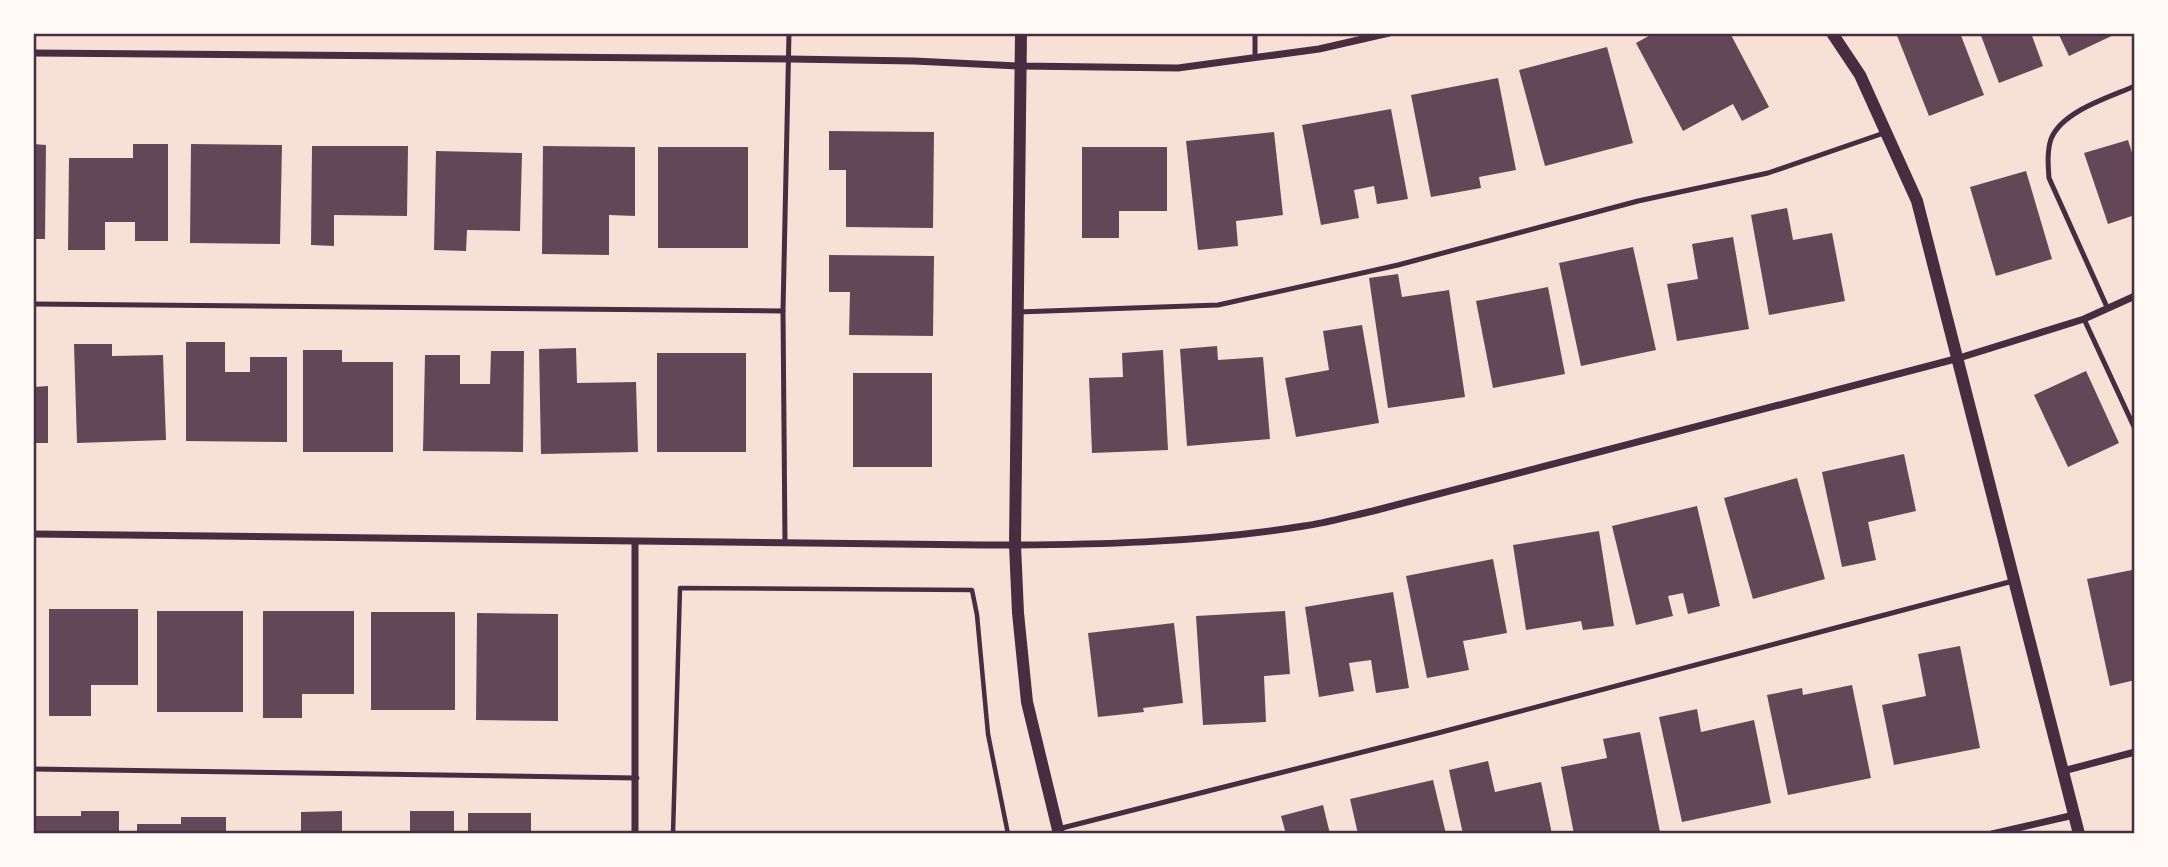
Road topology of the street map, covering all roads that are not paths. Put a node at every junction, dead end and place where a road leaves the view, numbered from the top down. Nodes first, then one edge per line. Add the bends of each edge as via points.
1 (789, 33) edge
2 (1021, 33) edge
3 (1255, 33) edge
4 (1390, 33) edge
5 (1832, 33) edge
6 (33, 53) edge
7 (1255, 57) junction
8 (789, 59) junction
9 (1020, 66) junction
10 (2135, 86) edge
11 (1886, 133) junction
12 (2135, 296) edge
13 (33, 304) edge
14 (2107, 307) junction
15 (783, 311) junction
16 (1018, 312) junction
17 (2084, 319) junction
18 (1959, 358) junction
19 (2135, 429) edge
20 (33, 534) edge
21 (635, 542) junction
22 (785, 543) junction
23 (1015, 545) junction
24 (2015, 581) junction
25 (2135, 752) edge
26 (33, 769) edge
27 (2063, 771) junction
28 (637, 778) junction
29 (2074, 815) junction
30 (1058, 831) edge
31 (635, 834) edge
32 (1992, 834) edge
33 (2079, 834) edge

1 - 8 lane
2 - 9 street
3 - 7 lane
4 - 7 street via 1320,49
5 - 11 street via 1860,75
6 - 8 street
7 - 9 street via 1178,68
8 - 9 street
8 - 15 lane
9 - 16 street
10 - 14 lane via 2064,122 2052,138 2048,156 2049,178
11 - 16 lane via 1768,173 1218,305
11 - 18 street via 1917,201
12 - 14 street
13 - 15 lane
14 - 17 street
15 - 22 lane
16 - 23 street
17 - 18 street
17 - 19 lane
18 - 23 street via 1306,526 1228,536
18 - 24 street
20 - 21 street
21 - 22 street
21 - 28 street
22 - 23 street
23 - 30 street via 1027,702
24 - 27 street
24 - 30 lane
25 - 27 street
26 - 28 lane
27 - 29 street
28 - 31 street
29 - 32 street
29 - 33 street

